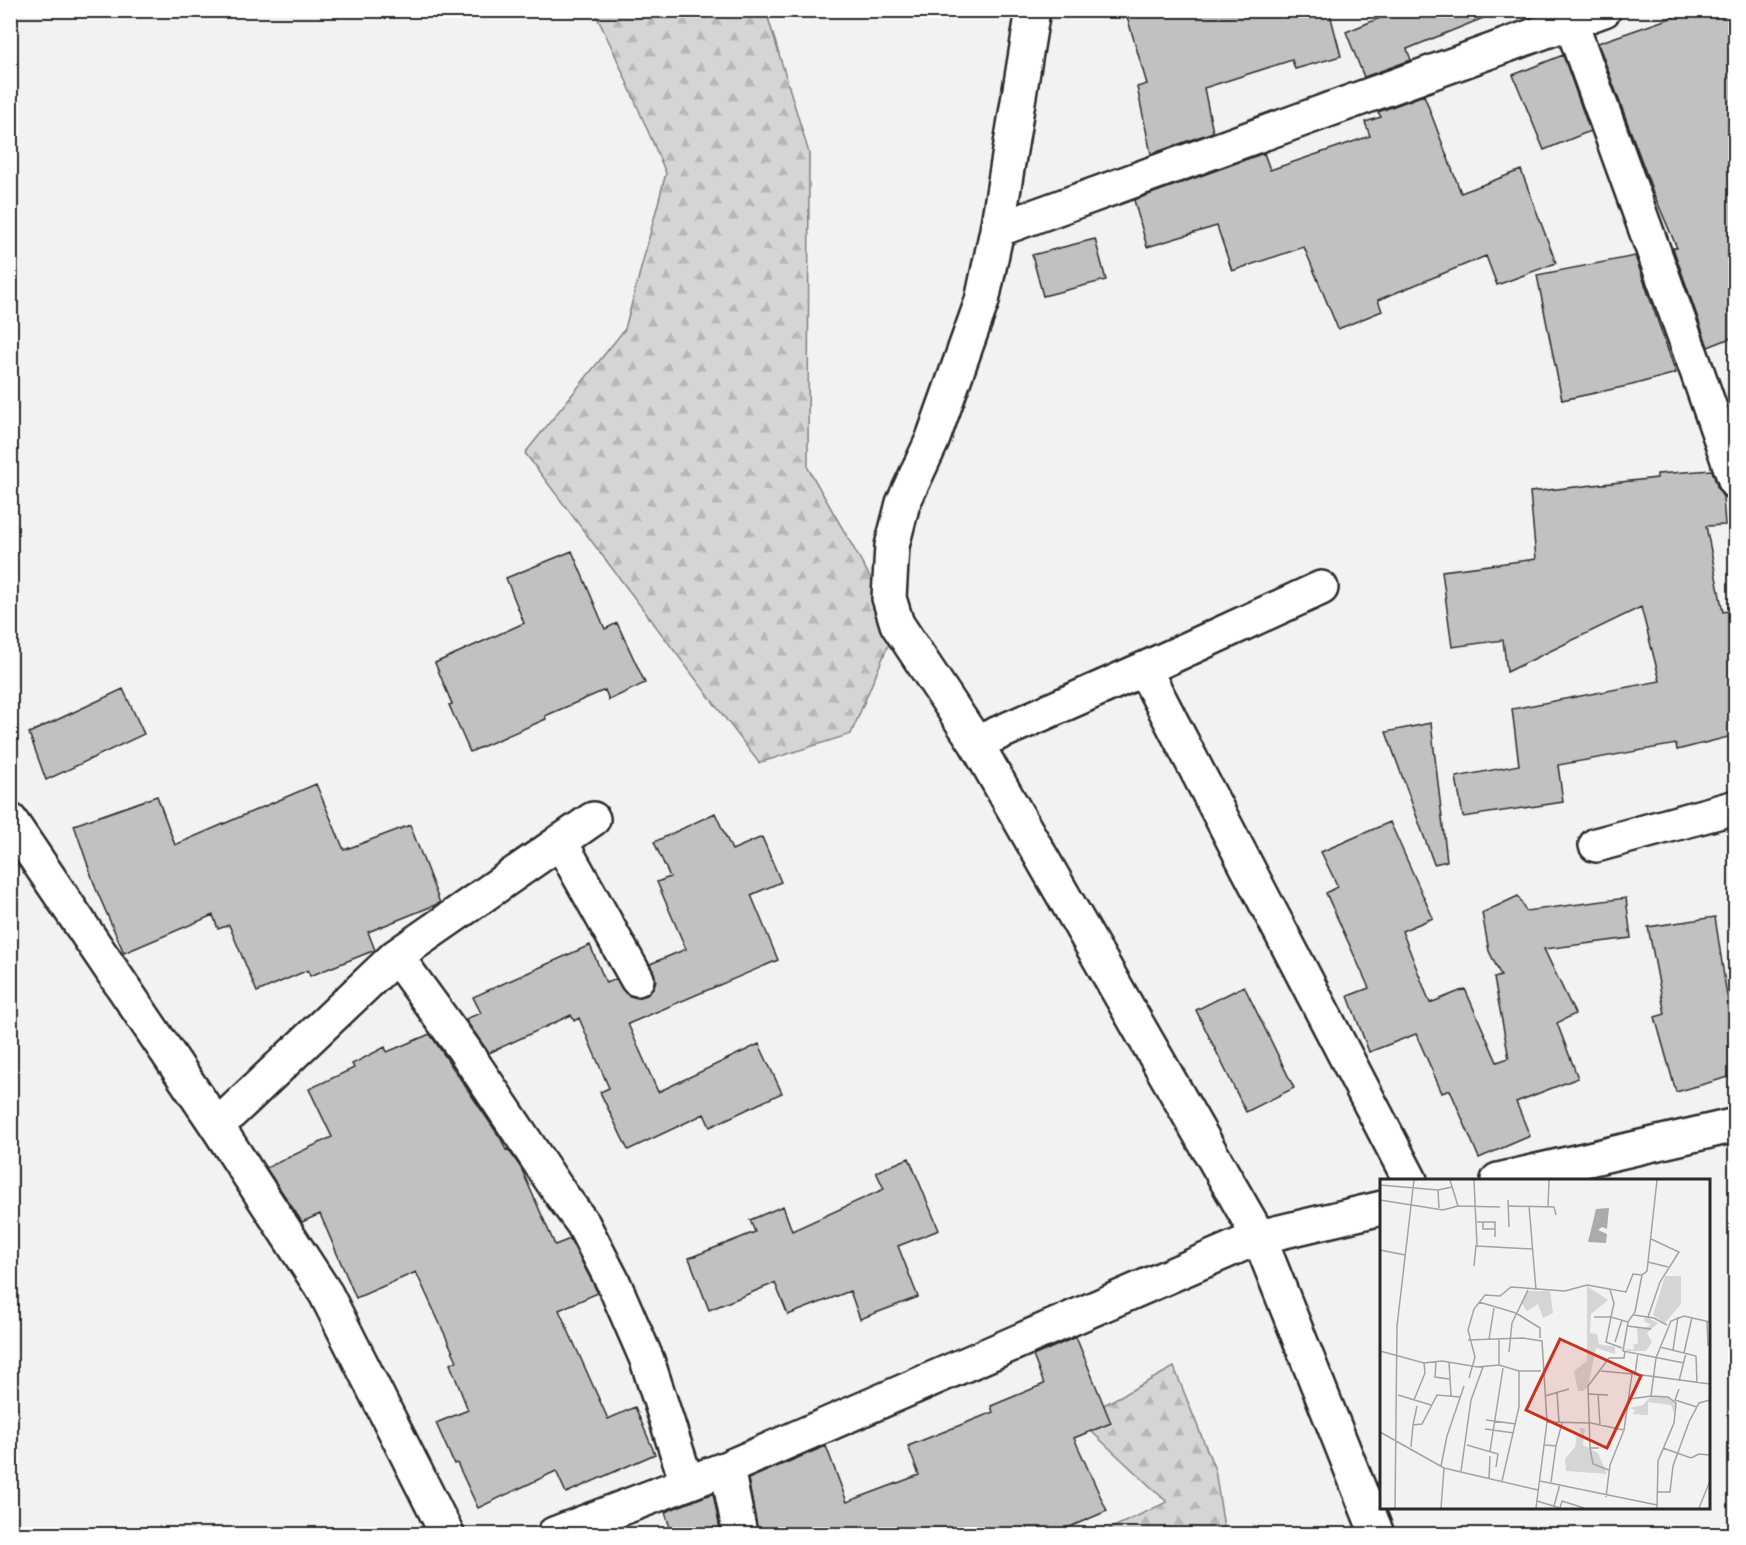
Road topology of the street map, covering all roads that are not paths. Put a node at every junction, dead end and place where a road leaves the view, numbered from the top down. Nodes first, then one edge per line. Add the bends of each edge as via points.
1 (1033, 10) edge
2 (1604, 10) edge
3 (1571, 23) junction
4 (997, 230) junction
5 (1736, 483) edge
6 (1321, 588) dead end
7 (1144, 669) junction
8 (975, 742) junction
9 (1736, 807) edge
10 (593, 819) dead end
11 (10, 820) edge
12 (560, 841) junction
13 (1596, 844) dead end
14 (396, 956) junction
15 (637, 979) dead end
16 (1736, 1125) edge
17 (217, 1126) junction
18 (1409, 1179) edge
19 (1502, 1179) edge
20 (1380, 1208) edge
21 (1259, 1237) junction
22 (727, 1468) junction
23 (687, 1483) junction
24 (447, 1534) edge
25 (554, 1534) edge
26 (740, 1534) edge
27 (1377, 1534) edge

1 - 4 street
2 - 3 street
3 - 4 street
3 - 5 street
4 - 8 street via 982,301 932,441 903,503 892,546 889,598 897,624
6 - 7 street
7 - 8 street
7 - 18 street
8 - 21 street
9 - 13 street
10 - 12 street
11 - 17 street
12 - 14 street
12 - 15 street
14 - 17 street
14 - 23 street via 583,1224 647,1360
16 - 19 street
17 - 24 street via 326,1294
20 - 21 street
21 - 22 street
21 - 27 street
22 - 23 street
22 - 26 street
23 - 25 street

